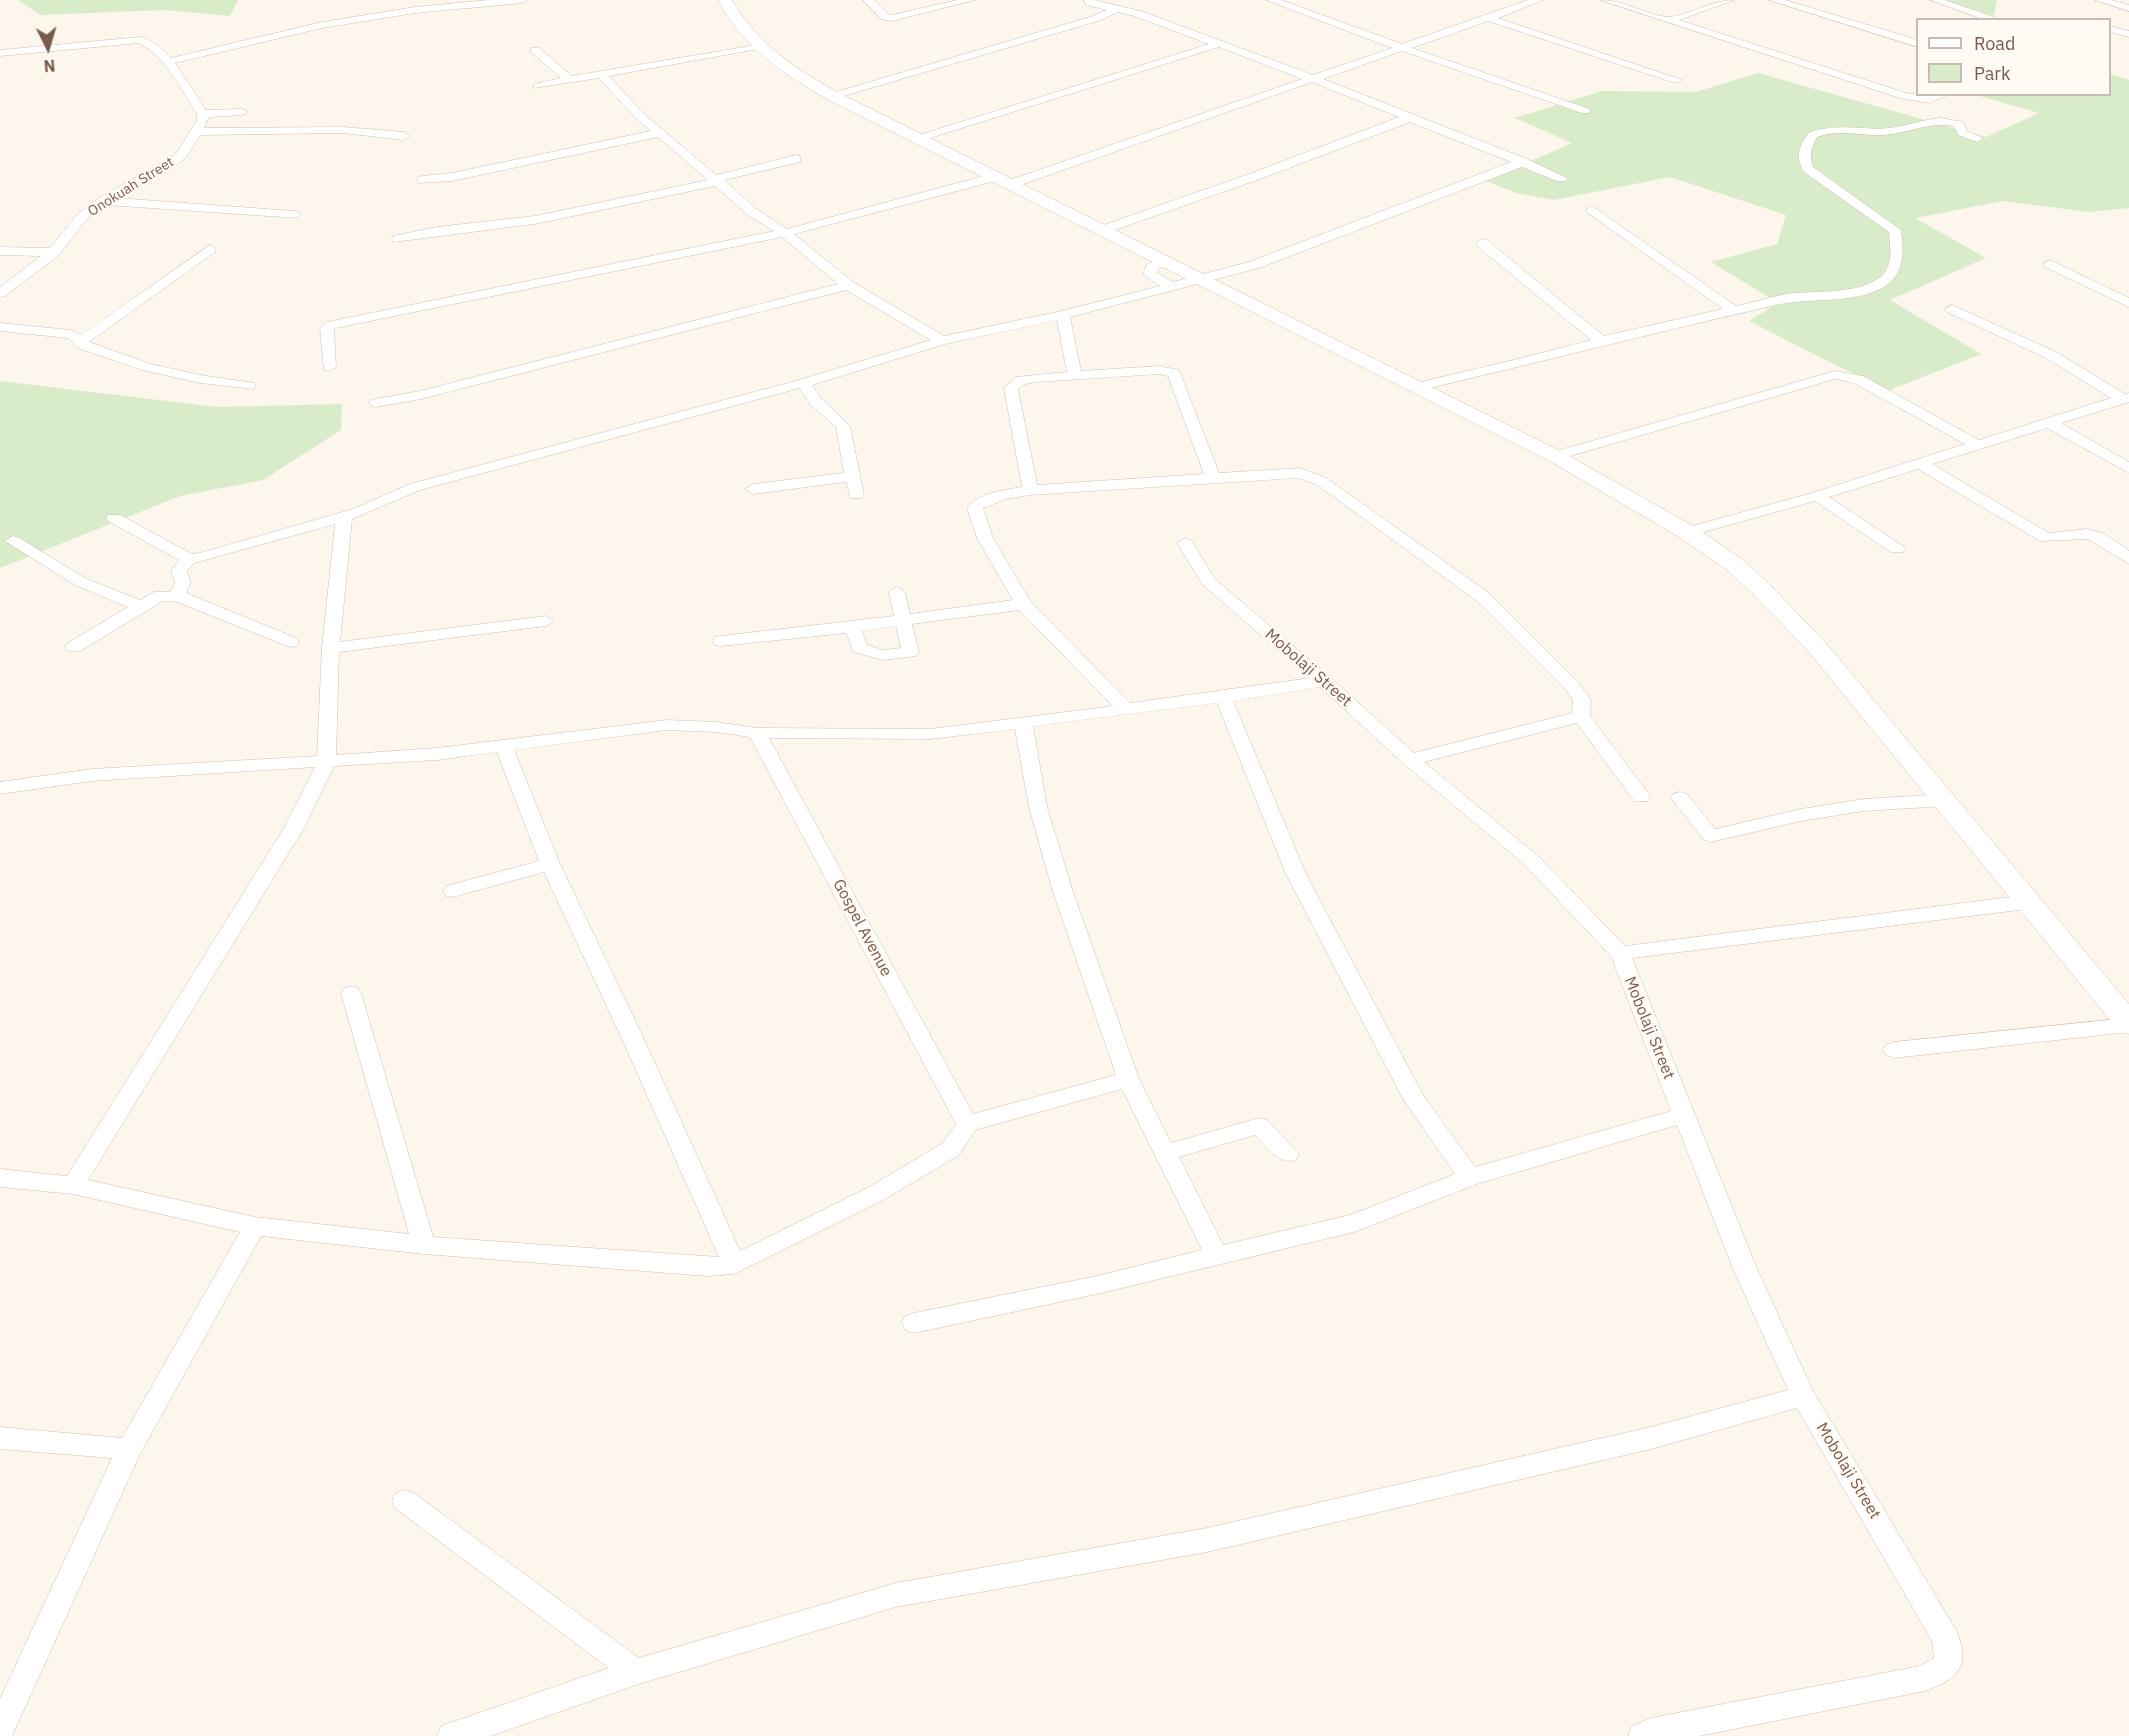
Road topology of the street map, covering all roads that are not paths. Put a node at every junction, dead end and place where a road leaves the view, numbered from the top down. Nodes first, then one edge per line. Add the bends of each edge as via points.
1 (522, 0) edge
2 (725, 0) edge
3 (868, 0) edge
4 (970, 0) edge
5 (1089, 0) edge
6 (1271, 0) edge
7 (1538, 0) edge
8 (1605, 0) edge
9 (1729, 0) edge
10 (1774, 0) edge
11 (1935, 0) edge
12 (2100, 0) edge
13 (2128, 8) edge
14 (1117, 9) junction
15 (1489, 18) junction
16 (1990, 18) edge
17 (2109, 18) edge
18 (1670, 20) junction
19 (2111, 30) edge
20 (2129, 34) edge
21 (1219, 44) junction
22 (1916, 44) edge
23 (758, 46) junction
24 (1401, 48) junction
25 (535, 50) dead end
26 (0, 53) edge
27 (167, 62) junction
28 (601, 74) junction
29 (1311, 78) junction
30 (570, 80) junction
31 (1676, 80) dead end
32 (538, 86) dead end
33 (833, 96) junction
34 (1940, 96) edge
35 (1586, 111) dead end
36 (242, 112) dead end
37 (203, 114) junction
38 (1411, 117) junction
39 (195, 132) junction
40 (660, 133) junction
41 (404, 136) dead end
42 (920, 138) junction
43 (1977, 138) dead end
44 (796, 159) dead end
45 (1523, 162) junction
46 (1561, 178) dead end
47 (422, 180) dead end
48 (1003, 180) junction
49 (718, 182) junction
50 (103, 201) junction
51 (1592, 210) dead end
52 (294, 215) dead end
53 (1102, 230) junction
54 (784, 233) junction
55 (398, 239) dead end
56 (1482, 243) dead end
57 (210, 249) dead end
58 (0, 251) edge
59 (54, 252) junction
60 (1166, 262) junction
61 (2050, 264) dead end
62 (1202, 279) junction
63 (848, 285) junction
64 (1171, 287) junction
65 (0, 293) edge
66 (2129, 303) edge
67 (1952, 309) dead end
68 (1734, 310) junction
69 (1063, 315) junction
70 (0, 327) edge
71 (942, 341) junction
72 (1600, 341) junction
73 (80, 342) junction
74 (329, 367) dead end
75 (1075, 375) junction
76 (804, 383) junction
77 (249, 386) dead end
78 (1417, 387) junction
79 (2126, 398) edge
80 (376, 403) dead end
81 (2049, 423) junction
82 (1977, 445) junction
83 (1555, 456) junction
84 (1919, 463) junction
85 (2129, 468) edge
86 (853, 477) junction
87 (1214, 478) junction
88 (753, 489) dead end
89 (1030, 490) junction
90 (856, 495) dead end
91 (1817, 496) junction
92 (344, 517) junction
93 (114, 518) dead end
94 (1687, 532) junction
95 (13, 542) dead end
96 (1185, 543) dead end
97 (1897, 549) dead end
98 (189, 559) junction
99 (2129, 559) edge
100 (897, 592) dead end
101 (176, 596) junction
102 (1023, 604) junction
103 (141, 606) junction
104 (904, 620) junction
105 (546, 621) dead end
106 (852, 627) junction
107 (721, 641) dead end
108 (290, 642) dead end
109 (74, 647) dead end
110 (331, 648) junction
111 (1324, 681) junction
112 (1223, 697) junction
113 (1126, 709) junction
114 (1581, 716) junction
115 (1023, 723) junction
116 (757, 733) junction
117 (504, 747) junction
118 (1410, 760) junction
119 (326, 763) junction
120 (0, 788) edge
121 (1641, 797) dead end
122 (1680, 798) dead end
123 (1945, 800) junction
124 (550, 864) junction
125 (453, 891) dead end
126 (2027, 902) junction
127 (1620, 953) junction
128 (351, 993) dead end
129 (2129, 1024) edge
130 (1894, 1050) dead end
131 (1128, 1079) junction
132 (1685, 1115) junction
133 (967, 1124) junction
134 (1165, 1153) junction
135 (1288, 1154) dead end
136 (0, 1178) edge
137 (1470, 1178) junction
138 (73, 1185) junction
139 (255, 1226) junction
140 (424, 1245) junction
141 (1216, 1255) junction
142 (734, 1265) junction
143 (914, 1323) dead end
144 (1803, 1396) junction
145 (0, 1438) edge
146 (129, 1449) junction
147 (405, 1501) dead end
148 (636, 1672) junction
149 (0, 1730) edge
150 (451, 1736) edge
151 (1642, 1736) edge

1 - 27 street via 322,25
2 - 23 street
3 - 4 street via 890,18
5 - 14 street
6 - 24 street
7 - 15 street
8 - 18 street
9 - 18 street
10 - 22 street
11 - 16 street
12 - 13 street
13 - 17 street
14 - 21 street
14 - 33 street
15 - 24 street
15 - 31 street
18 - 34 street via 1904,96 1929,100
19 - 20 street
21 - 29 street
21 - 42 street
23 - 28 street
23 - 33 street via 780,65
24 - 29 street
24 - 35 street
25 - 30 street
26 - 27 street via 134,40 152,46
27 - 37 street
28 - 30 street
28 - 40 street
29 - 38 street
29 - 48 street
30 - 32 street
33 - 42 street
36 - 37 street
37 - 39 street, Onokuah Street
38 - 45 street
38 - 53 street
39 - 41 street via 343,130
39 - 50 street, Onokuah Street via 174,162
40 - 47 street
40 - 49 street
42 - 48 street
43 - 68 street via 1961,132 1959,124 1945,120 1889,132 1834,130 1813,135 1804,156 1808,169 1895,230 1898,257 1892,271 1887,278 1862,290 1788,298
44 - 49 street via 717,178
45 - 46 street
45 - 62 street via 1254,265
48 - 53 street
48 - 54 street
49 - 54 street
49 - 55 street via 535,220
50 - 52 street
50 - 59 street, Onokuah Street via 82,218
51 - 68 street
53 - 60 street
54 - 63 street
54 - 74 street via 332,325 327,329
56 - 72 street
57 - 73 street
58 - 59 street
59 - 65 street, Onokuah Street
60 - 62 street
60 - 64 street via 1152,267 1150,274
61 - 66 street
62 - 64 street
62 - 78 street
63 - 71 street
63 - 80 street via 615,347
64 - 69 street
67 - 79 street via 2050,355
68 - 72 street
69 - 71 street
69 - 75 street
70 - 73 street via 70,334
71 - 76 street
72 - 78 street
73 - 77 street via 147,367
75 - 87 street via 1159,370 1174,373
75 - 89 street via 1021,380 1011,387
76 - 86 street via 815,401 843,426
76 - 92 street via 415,487
78 - 83 street
79 - 81 street
81 - 82 street
81 - 85 street
82 - 83 street via 1858,379 1835,375
82 - 84 street
83 - 94 street
84 - 91 street
84 - 99 street via 2046,538 2088,534 2099,537
86 - 88 street
86 - 90 street
87 - 89 street
87 - 114 street via 1300,473 1321,481 1483,597 1572,686 1582,700
89 - 102 street via 984,500 975,508 984,538
91 - 94 street
91 - 97 street
92 - 98 street via 217,555
92 - 110 street
93 - 98 street
94 - 123 street via 1735,565 1768,596 1816,646
95 - 103 street via 81,582
96 - 111 street, Mobolaji Street via 1209,582
98 - 101 street via 179,572 183,582
100 - 104 street
101 - 103 street via 160,597
101 - 108 street
102 - 104 street
102 - 113 street
103 - 109 street
104 - 106 street
104 - 106 street via 910,652 883,655 860,648
105 - 110 street
106 - 107 street
110 - 119 street
111 - 112 street
111 - 118 street, Mobolaji Street
112 - 113 street
112 - 137 street via 1296,874 1414,1099
113 - 115 street
114 - 118 street
114 - 121 street
115 - 116 street via 930,734
115 - 131 street via 1038,807 1062,889
116 - 117 street via 667,725
116 - 133 street, Gospel Avenue
117 - 119 street
117 - 124 street
118 - 127 street, Mobolaji Street via 1530,859
119 - 120 street via 92,775
119 - 138 street via 294,828
122 - 123 street via 1711,836 1864,805
123 - 126 street
124 - 125 street
124 - 142 street
126 - 127 street
126 - 129 street
127 - 132 street, Mobolaji Street
128 - 140 street
129 - 130 street
131 - 133 street
131 - 134 street
132 - 137 street
132 - 144 street, Mobolaji Street via 1745,1269
133 - 142 street via 951,1149 877,1193
134 - 135 street via 1259,1126
134 - 141 street
136 - 138 street
137 - 141 street via 1354,1223
138 - 139 street
139 - 140 street
139 - 146 street
140 - 142 street via 707,1267
141 - 143 street via 1097,1285
144 - 148 street via 1651,1437 1207,1540 896,1595
144 - 151 street, Mobolaji Street via 1946,1639 1948,1665 1925,1678
145 - 146 street
146 - 149 street
147 - 148 street
148 - 150 street

